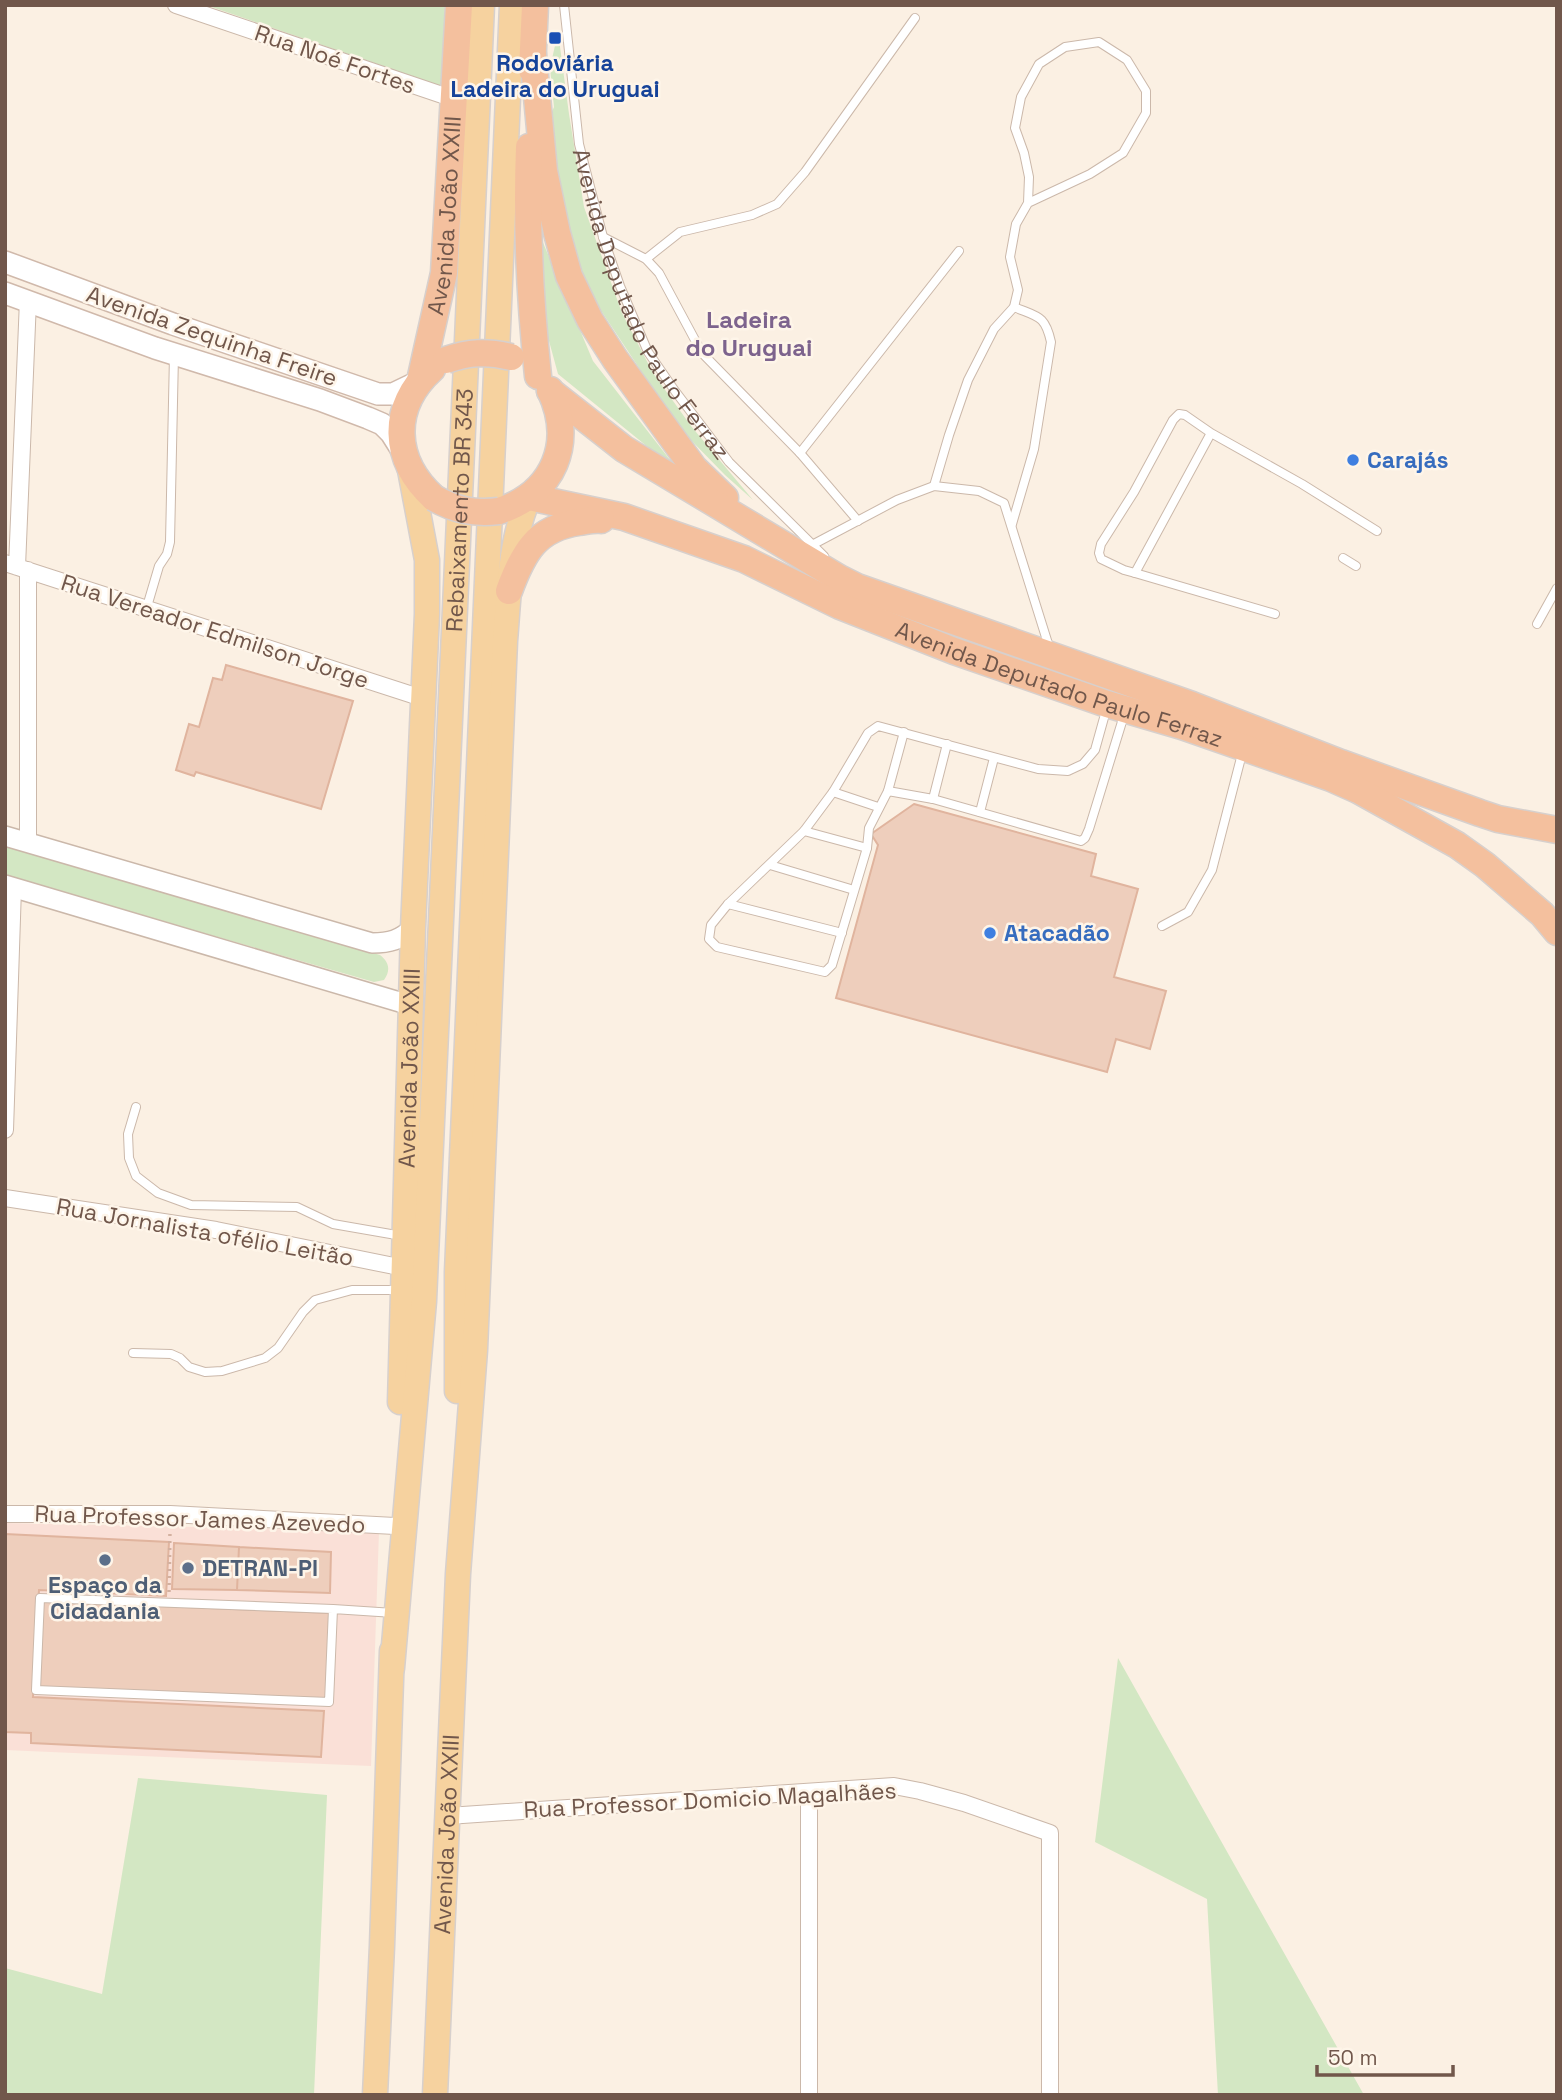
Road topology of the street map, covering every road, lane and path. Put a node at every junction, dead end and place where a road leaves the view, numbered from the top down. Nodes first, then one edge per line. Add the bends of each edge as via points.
1 (176, 5) edge
2 (459, 5) edge
3 (482, 5) edge
4 (512, 5) edge
5 (535, 5) edge
6 (564, 5) edge
7 (915, 18) dead end
8 (533, 55) junction
9 (454, 99) junction
10 (1028, 203) junction
11 (603, 237) junction
12 (959, 251) dead end
13 (646, 259) junction
14 (5, 262) edge
15 (5, 293) edge
16 (28, 300) junction
17 (1014, 307) junction
18 (173, 324) junction
19 (165, 351) junction
20 (420, 381) junction
21 (544, 384) junction
22 (1211, 433) junction
23 (800, 453) junction
24 (407, 461) junction
25 (934, 486) junction
26 (529, 497) junction
27 (858, 521) junction
28 (1012, 524) junction
29 (754, 527) junction
30 (1377, 531) dead end
31 (812, 545) junction
32 (1343, 558) dead end
33 (744, 559) junction
34 (1356, 566) dead end
35 (17, 567) edge
36 (1135, 573) junction
37 (857, 587) junction
38 (1557, 588) edge
39 (509, 591) junction
40 (146, 610) junction
41 (1275, 614) dead end
42 (1537, 624) dead end
43 (1052, 656) junction
44 (425, 699) junction
45 (1117, 706) junction
46 (904, 732) junction
47 (947, 744) junction
48 (1244, 747) junction
49 (994, 758) junction
50 (888, 791) junction
51 (833, 792) junction
52 (933, 799) junction
53 (878, 807) junction
54 (980, 812) junction
55 (1557, 830) edge
56 (804, 831) junction
57 (5, 836) edge
58 (28, 842) junction
59 (867, 848) junction
60 (770, 865) junction
61 (9, 886) edge
62 (854, 890) junction
63 (728, 904) junction
64 (1161, 926) dead end
65 (413, 928) junction
66 (1557, 932) edge
67 (842, 933) junction
68 (469, 984) joint
69 (411, 1011) junction
70 (437, 1015) joint
71 (136, 1107) dead end
72 (5, 1130) edge
73 (5, 1198) edge
74 (405, 1236) junction
75 (404, 1279) junction
76 (133, 1353) dead end
77 (5, 1514) edge
78 (170, 1514) junction
79 (396, 1526) junction
80 (458, 1574) junction
81 (169, 1603) junction
82 (332, 1609) junction
83 (394, 1613) junction
84 (392, 1668) junction
85 (810, 1792) junction
86 (448, 1816) junction
87 (375, 2095) edge
88 (435, 2095) edge
89 (809, 2095) edge
90 (1050, 2095) edge

1 - 9 street, Rua Noé Fortes
2 - 9 highway, Avenida João XXIII
3 - 70 main road, Rebaixamento BR 343
4 - 68 main road, Rebaixamento BR 343
5 - 8 highway
6 - 11 lane, Avenida Deputado Paulo Ferraz via 579,144
7 - 13 lane via 777,204 752,215 680,232
8 - 21 highway via 527,200
8 - 29 highway via 544,171 569,276 615,359 694,468
9 - 20 highway, Avenida João XXIII via 444,273
10 - 10 lane via 1029,177 1015,128 1021,97 1039,64 1065,47 1099,42 1127,60 1146,90 1146,113 1123,153
10 - 17 lane via 1016,224 1010,257 1018,289
11 - 13 lane
11 - 31 lane, Avenida Deputado Paulo Ferraz via 648,352 661,372 729,462
12 - 23 lane
13 - 23 lane via 659,273 702,353
14 - 18 main road, Avenida Zequinha Freire
15 - 16 main road, Avenida Zequinha Freire
16 - 19 main road, Avenida Zequinha Freire
16 - 35 street
17 - 25 lane via 995,329 968,380
17 - 28 lane via 1042,319 1051,342 1034,449
18 - 19 main road
18 - 20 main road, Avenida Zequinha Freire via 378,394 393,394
19 - 24 main road, Avenida Zequinha Freire via 382,424
19 - 40 lane via 170,542
20 - 21 highway, bridge via 446,360 478,352 510,357
20 - 24 highway via 407,402 401,427
21 - 26 highway via 559,413 561,436 546,480
21 - 29 highway, Avenida Deputado Paulo Ferraz via 624,449
22 - 30 lane
22 - 36 lane
22 - 36 lane via 1185,415 1173,420 1101,544 1101,559
23 - 27 lane
24 - 26 highway, bridge via 434,498 465,511 499,511
24 - 44 main road, Avenida João XXIII via 427,560
25 - 27 lane via 897,499
25 - 28 lane via 979,491 1004,503
26 - 33 highway, Avenida Deputado Paulo Ferraz via 624,517
26 - 39 main road, Avenida João XXIII via 514,547
27 - 31 lane
28 - 43 lane
29 - 37 highway, Avenida Deputado Paulo Ferraz
31 - 37 lane, Avenida Deputado Paulo Ferraz
32 - 34 lane
33 - 39 highway via 596,519 570,523 539,536 519,565
33 - 45 highway, Avenida Deputado Paulo Ferraz via 865,616
35 - 40 street, Rua Vereador Edmilson Jorge
35 - 58 street
36 - 41 lane
37 - 43 highway, Avenida Deputado Paulo Ferraz
38 - 42 lane
39 - 80 main road, Avenida João XXIII via 475,1350
40 - 44 street, Rua Vereador Edmilson Jorge
43 - 55 highway, Avenida Deputado Paulo Ferraz via 1480,813
44 - 65 main road, Avenida João XXIII
45 - 48 highway, Avenida Deputado Paulo Ferraz
45 - 49 lane via 1095,750 1069,771
45 - 54 lane via 1090,829 1081,841
46 - 47 lane
46 - 50 lane
46 - 51 lane via 878,726 868,733
47 - 49 lane
47 - 52 lane
48 - 64 lane via 1212,870 1188,912
48 - 66 highway, Avenida Deputado Paulo Ferraz via 1358,790 1457,845 1542,914
49 - 54 lane
50 - 52 lane
50 - 53 lane
51 - 53 lane
51 - 56 lane
52 - 54 lane
53 - 59 lane
56 - 59 lane
56 - 60 lane
57 - 58 street
58 - 65 street via 372,943 390,943
59 - 62 lane
60 - 62 lane
60 - 63 lane
61 - 69 street via 402,1003
61 - 72 street
62 - 67 lane
63 - 67 lane
63 - 67 lane via 711,925 709,939 717,947 825,972 832,965
65 - 69 main road, Avenida João XXIII
68 - 80 main road, Avenida João XXIII via 457,1272
69 - 74 main road, Avenida João XXIII
70 - 84 main road, Avenida João XXIII via 424,1301
71 - 74 lane via 128,1134 129,1158 136,1176 158,1193 191,1205 298,1207 333,1224
73 - 75 street, Rua Jornalista ofélio Leitão via 216,1230
74 - 75 main road, Avenida João XXIII
75 - 76 lane via 315,1300 278,1349 265,1358 222,1371 189,1367 171,1354
75 - 79 main road, Avenida João XXIII
77 - 78 street, Rua Professor James Azevedo
78 - 79 street, Rua Professor James Azevedo
78 - 81 path
79 - 83 main road, Avenida João XXIII
80 - 86 main road, Avenida João XXIII
81 - 82 lane
81 - 82 lane via 40,1598 36,1690 329,1702
82 - 83 lane
83 - 84 main road, Avenida João XXIII
84 - 87 main road, Avenida João XXIII
85 - 86 street, Rua Professor Domicio Magalhães
85 - 89 street
85 - 90 street, Rua Professor Domicio Magalhães via 894,1787 920,1791 1050,1833
86 - 88 main road, Avenida João XXIII

